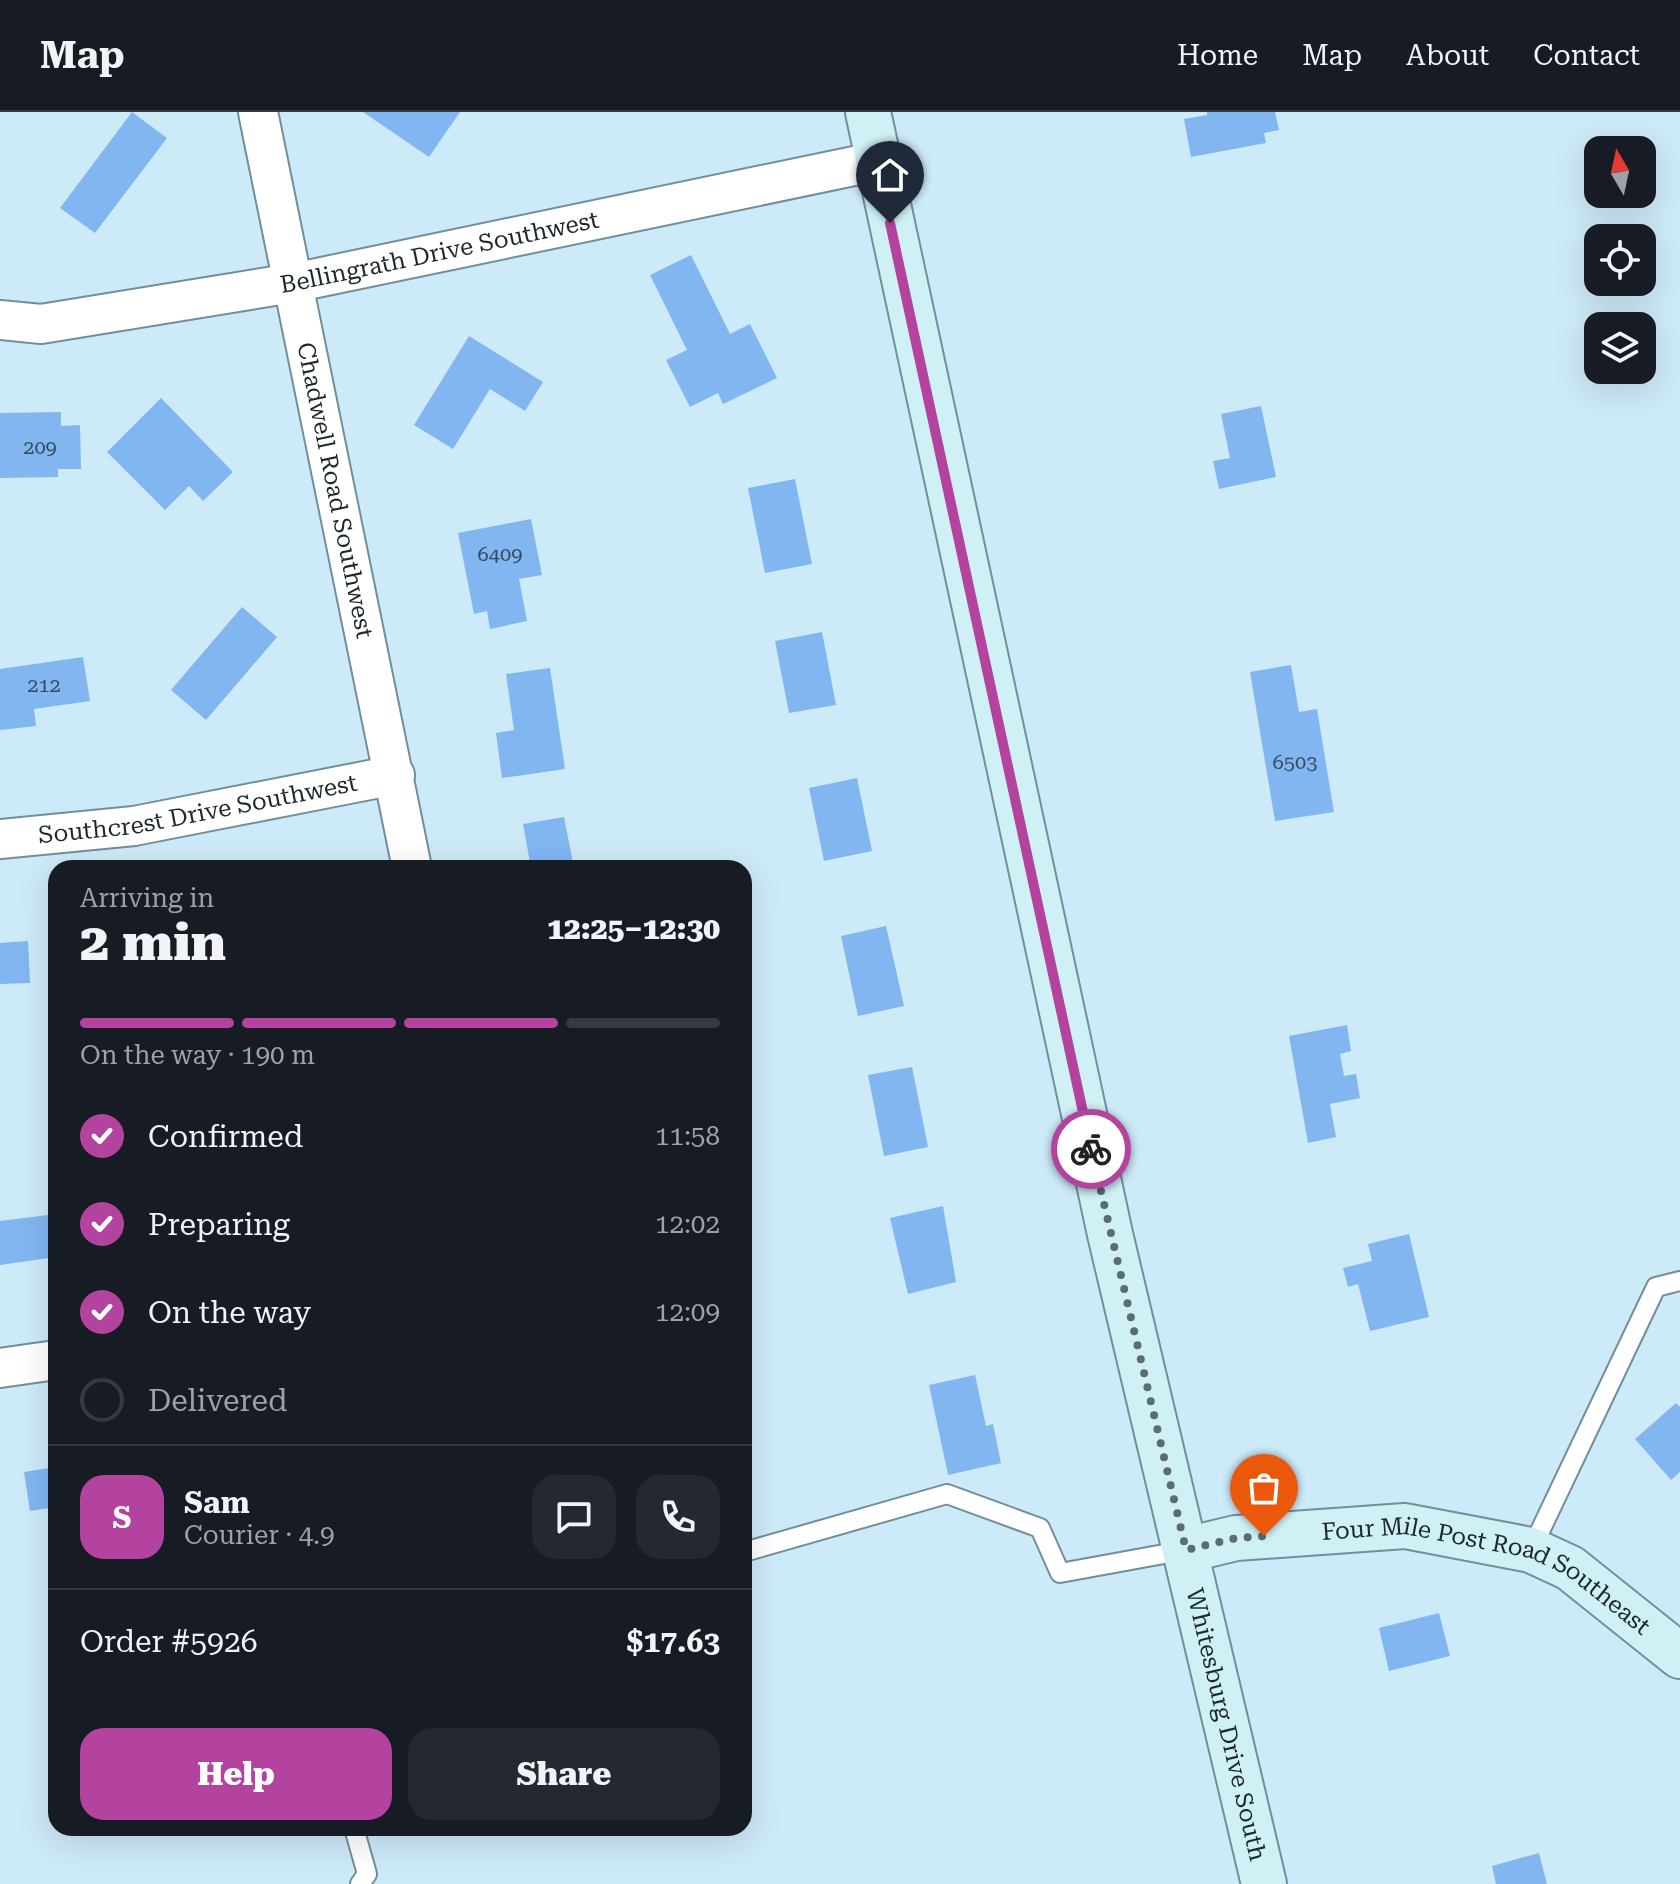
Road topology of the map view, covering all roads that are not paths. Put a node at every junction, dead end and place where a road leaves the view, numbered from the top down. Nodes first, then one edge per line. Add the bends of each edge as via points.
1 (258, 112) edge
2 (868, 112) edge
3 (878, 161) junction
4 (293, 283) junction
5 (0, 320) edge
6 (395, 775) junction
7 (0, 839) edge
8 (411, 860) edge
9 (1680, 1281) edge
10 (48, 1361) edge
11 (0, 1368) edge
12 (752, 1550) edge
13 (1186, 1550) junction
14 (1531, 1550) junction
15 (1680, 1656) edge
16 (356, 1836) edge
17 (360, 1884) edge
18 (1264, 1884) edge

1 - 4 street, Chadwell Road Southwest
2 - 3 main road, Whitesburg Drive South
3 - 4 street, Bellingrath Drive Southwest
3 - 13 main road, Whitesburg Drive South via 1110,1234
4 - 5 street, Bellingrath Drive Southwest via 41,324
4 - 6 street, Chadwell Road Southwest
6 - 7 street, Southcrest Drive Southwest via 134,826
6 - 8 street, Chadwell Road Southwest
9 - 14 lane via 1656,1287
10 - 11 street
12 - 13 lane via 947,1494 1040,1528 1060,1573
13 - 14 main road, Four Mile Post Road Southeast via 1236,1538 1405,1526
13 - 18 main road, Whitesburg Drive South
14 - 15 main road, Four Mile Post Road Southeast via 1570,1568
16 - 17 lane via 367,1874

